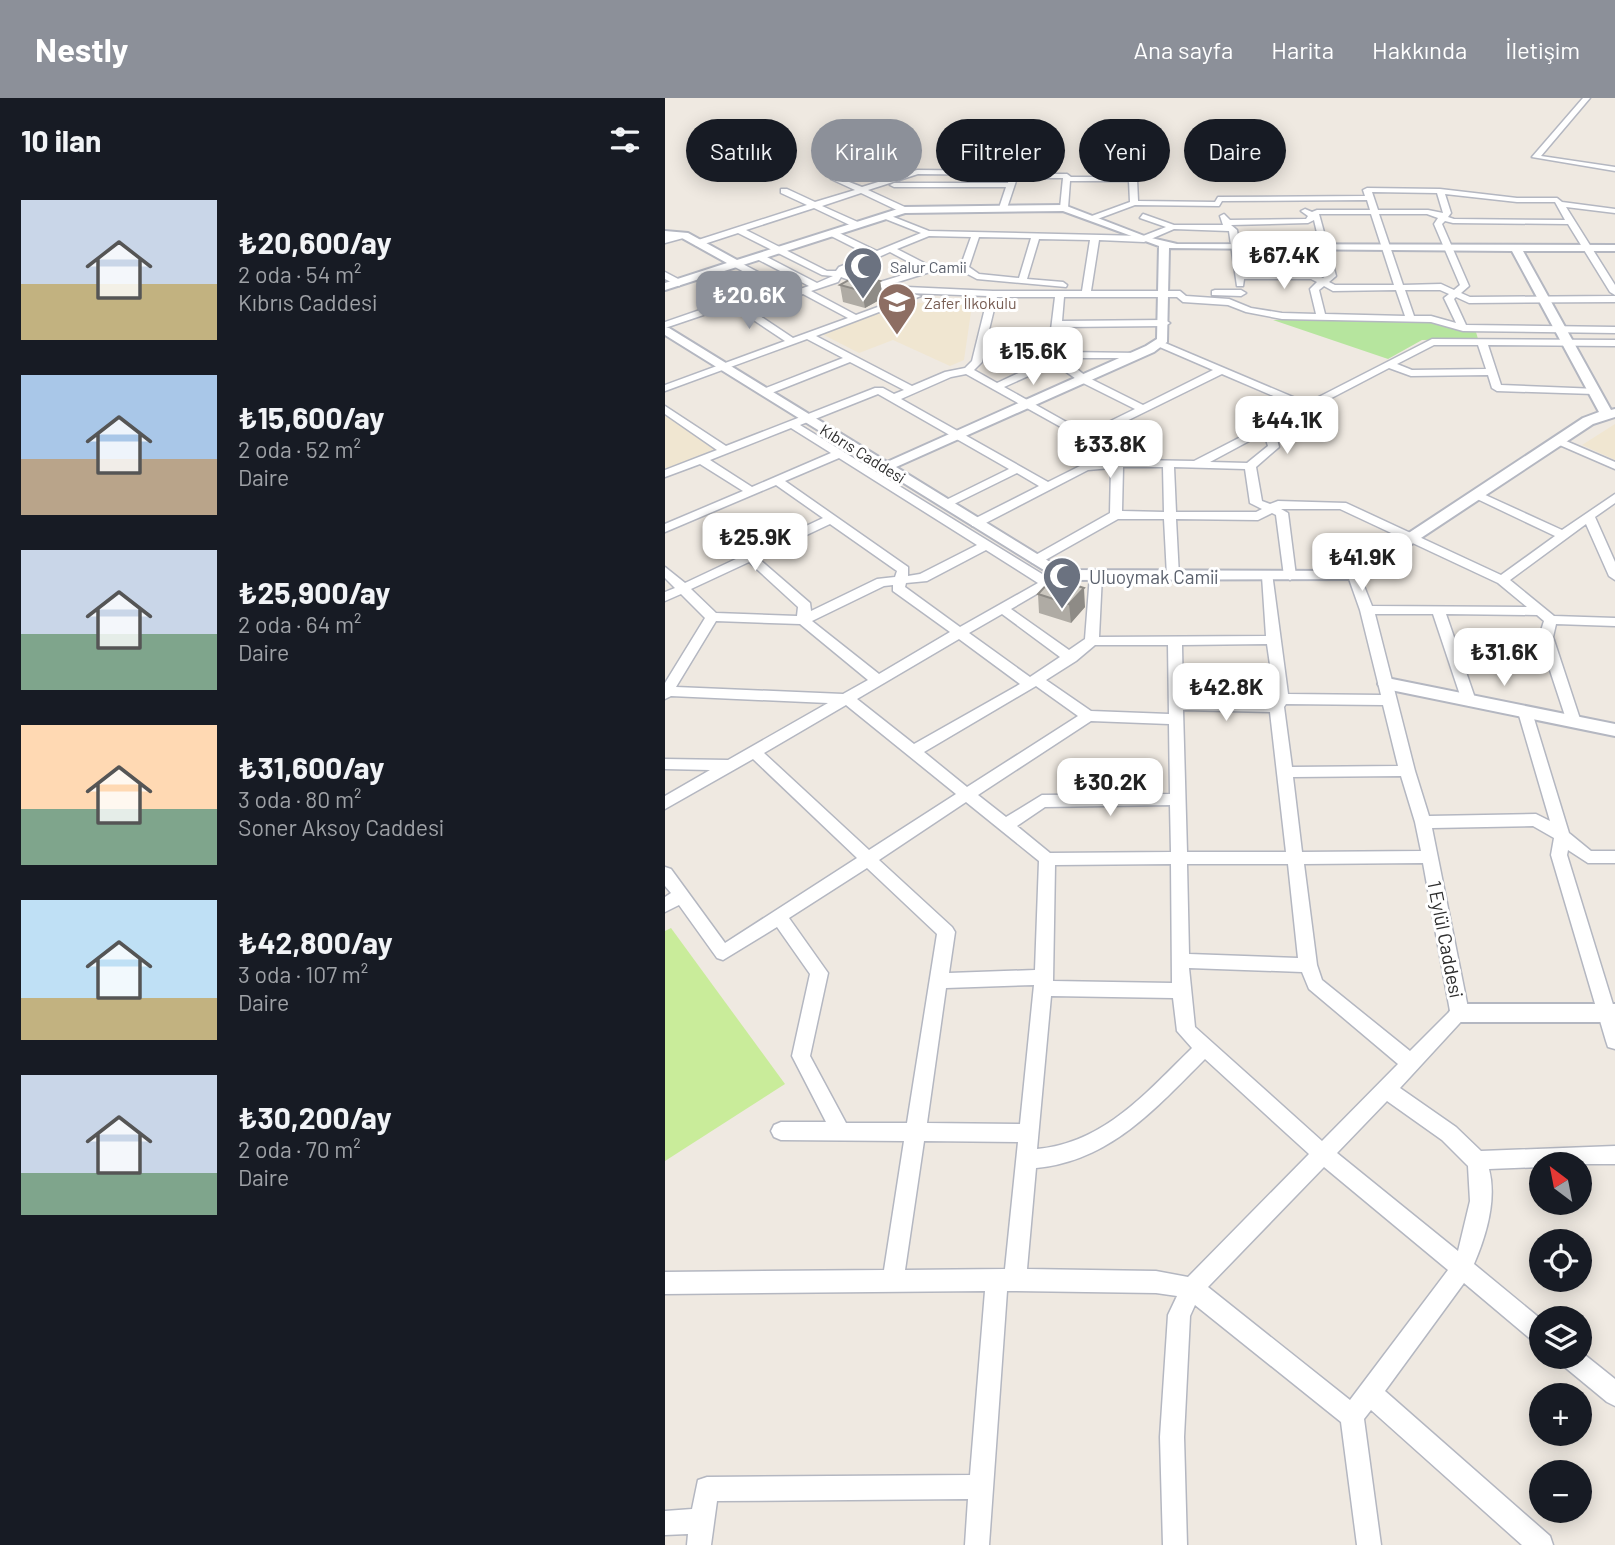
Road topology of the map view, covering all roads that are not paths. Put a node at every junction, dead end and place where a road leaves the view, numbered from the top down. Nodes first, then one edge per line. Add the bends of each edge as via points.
1 (1587, 98) edge
2 (1615, 169) edge
3 (936, 173) edge
4 (1065, 176) edge
5 (1067, 179) junction
6 (845, 182) edge
7 (1012, 182) edge
8 (863, 190) junction
9 (784, 191) dead end
10 (1440, 191) junction
11 (1302, 198) junction
12 (1370, 198) junction
13 (1497, 198) junction
14 (1134, 203) junction
15 (1219, 204) junction
16 (1559, 204) junction
17 (815, 205) junction
18 (1003, 208) junction
19 (1064, 208) junction
20 (904, 210) junction
21 (1615, 211) edge
22 (1375, 212) junction
23 (885, 216) junction
24 (1143, 216) dead end
25 (1312, 216) junction
26 (1443, 216) junction
27 (1092, 219) junction
28 (1510, 222) junction
29 (1571, 222) junction
30 (857, 225) junction
31 (1227, 225) junction
32 (1173, 227) junction
33 (739, 230) junction
34 (832, 233) junction
35 (928, 233) junction
36 (665, 234) edge
37 (976, 234) junction
38 (684, 235) junction
39 (1036, 235) junction
40 (1095, 237) junction
41 (1144, 239) junction
42 (665, 240) edge
43 (698, 243) junction
44 (1164, 245) junction
45 (1236, 247) junction
46 (1327, 247) junction
47 (888, 248) junction
48 (1387, 248) junction
49 (1450, 248) junction
50 (1516, 248) junction
51 (1587, 248) junction
52 (1615, 248) edge
53 (780, 250) junction
54 (877, 255) junction
55 (759, 257) junction
56 (736, 264) junction
57 (964, 268) junction
58 (929, 269) junction
59 (705, 274) junction
60 (839, 274) junction
61 (665, 275) edge
62 (1239, 276) junction
63 (1022, 281) junction
64 (1324, 282) junction
65 (679, 283) junction
66 (665, 287) edge
67 (817, 287) junction
68 (1400, 287) junction
69 (878, 288) junction
70 (1086, 291) junction
71 (1164, 291) junction
72 (1615, 292) edge
73 (799, 293) junction
74 (922, 293) junction
75 (1241, 293) junction
76 (1060, 294) junction
77 (1180, 294) junction
78 (1456, 294) junction
79 (993, 299) junction
80 (1544, 299) junction
81 (1615, 299) edge
82 (901, 300) junction
83 (745, 304) junction
84 (1249, 310) junction
85 (1321, 316) junction
86 (853, 317) junction
87 (1410, 318) junction
88 (1165, 323) junction
89 (1057, 324) junction
90 (665, 325) edge
91 (1463, 328) junction
92 (665, 330) edge
93 (1560, 330) junction
94 (1615, 330) edge
95 (807, 335) junction
96 (792, 341) junction
97 (984, 341) junction
98 (1055, 341) junction
99 (1482, 342) junction
100 (1567, 343) junction
101 (1615, 343) edge
102 (1158, 344) junction
103 (1138, 355) junction
104 (1057, 357) junction
105 (851, 358) junction
106 (1388, 365) junction
107 (724, 367) junction
108 (1222, 370) junction
109 (968, 372) junction
110 (1492, 372) junction
111 (1083, 379) junction
112 (996, 387) junction
113 (665, 388) edge
114 (912, 390) junction
115 (1594, 390) junction
116 (765, 392) junction
117 (894, 398) junction
118 (1027, 405) junction
119 (1308, 407) junction
120 (665, 409) edge
121 (1144, 409) junction
122 (1611, 413) edge
123 (808, 419) junction
124 (793, 425) junction
125 (1268, 427) junction
126 (959, 435) junction
127 (1086, 438) junction
128 (1559, 441) junction
129 (725, 450) junction
130 (839, 454) junction
131 (701, 460) junction
132 (1117, 463) junction
133 (1132, 463) junction
134 (1168, 464) junction
135 (1195, 465) junction
136 (1250, 466) junction
137 (1615, 466) edge
138 (886, 467) junction
139 (1017, 469) junction
140 (665, 474) edge
141 (776, 480) junction
142 (1047, 486) junction
143 (751, 491) junction
144 (1477, 495) junction
145 (1615, 497) edge
146 (946, 504) junction
147 (1269, 510) junction
148 (1116, 515) junction
149 (1171, 515) junction
150 (1589, 516) junction
151 (831, 519) junction
152 (976, 523) junction
153 (665, 528) edge
154 (1563, 536) junction
155 (1413, 538) junction
156 (986, 545) junction
157 (750, 556) junction
158 (1036, 560) junction
159 (665, 571) edge
160 (1096, 575) junction
161 (1173, 576) junction
162 (1268, 576) junction
163 (1290, 576) junction
164 (1355, 576) junction
165 (1615, 576) edge
166 (901, 579) junction
167 (1054, 579) junction
168 (1502, 580) junction
169 (682, 589) junction
170 (665, 597) edge
171 (1003, 609) junction
172 (1367, 610) junction
173 (1438, 610) junction
174 (1546, 616) junction
175 (712, 617) junction
176 (803, 620) junction
177 (1615, 622) edge
178 (959, 634) junction
179 (1273, 640) junction
180 (1092, 641) junction
181 (1175, 641) junction
182 (1071, 658) junction
183 (879, 681) junction
184 (1033, 682) junction
185 (666, 692) edge
186 (1389, 692) junction
187 (848, 699) junction
188 (1469, 701) junction
189 (1279, 703) junction
190 (1176, 712) junction
191 (1525, 712) junction
192 (1088, 716) junction
193 (1574, 722) junction
194 (1615, 730) edge
195 (754, 752) junction
196 (912, 752) junction
197 (665, 764) edge
198 (731, 765) junction
199 (1407, 771) junction
200 (1284, 772) junction
201 (967, 796) junction
202 (1178, 799) junction
203 (665, 803) edge
204 (1423, 822) junction
205 (1005, 826) junction
206 (1562, 836) junction
207 (1430, 857) junction
208 (1615, 857) edge
209 (1293, 858) junction
210 (868, 859) junction
211 (1047, 859) junction
212 (1179, 859) junction
213 (665, 873) edge
214 (681, 895) junction
215 (665, 905) edge
216 (779, 917) junction
217 (1182, 961) junction
218 (1308, 965) junction
219 (938, 981) junction
220 (1043, 982) junction
221 (1181, 991) junction
222 (1460, 1013) junction
223 (1611, 1013) edge
224 (1615, 1041) edge
225 (1204, 1048) junction
226 (1411, 1063) junction
227 (1386, 1089) junction
228 (781, 1131) dead end
229 (841, 1132) junction
230 (915, 1133) junction
231 (1029, 1133) junction
232 (1322, 1153) junction
233 (1615, 1155) edge
234 (1026, 1160) junction
235 (1477, 1160) junction
236 (1461, 1268) junction
237 (1006, 1280) junction
238 (893, 1281) junction
239 (665, 1283) edge
240 (1192, 1288) junction
241 (1529, 1323) edge
242 (1585, 1369) edge
243 (1370, 1393) junction
244 (1615, 1394) edge
245 (1352, 1416) junction
246 (981, 1487) junction
247 (665, 1523) edge
248 (701, 1533) edge
249 (977, 1545) edge
250 (1175, 1545) edge
251 (1370, 1545) edge
252 (1541, 1545) edge

1 - 2 street via 1536,157
3 - 8 street via 916,173
4 - 5 street
5 - 14 street via 1133,179
5 - 19 street
6 - 8 street
7 - 18 street
8 - 17 street
8 - 20 street
9 - 17 street
10 - 12 street via 1367,190
10 - 13 street
10 - 26 street via 1447,211
11 - 12 street
11 - 15 street via 1218,199
11 - 25 street via 1305,212
12 - 22 street
13 - 16 street via 1557,200
13 - 28 street
14 - 15 street
14 - 27 street
15 - 31 street
16 - 21 street
16 - 29 street
17 - 30 street
17 - 33 street
18 - 19 street
18 - 20 street
19 - 27 street
20 - 23 street
22 - 25 street via 1317,212
22 - 26 street
22 - 48 street
23 - 30 street
23 - 35 street
24 - 32 street
25 - 31 street via 1308,221
25 - 46 street via 1318,219
26 - 28 street via 1453,221
26 - 49 street via 1438,224
27 - 41 street
28 - 29 street
29 - 51 street
30 - 34 street
31 - 32 street
31 - 45 street via 1233,230
32 - 41 street
33 - 43 street
33 - 53 street
34 - 53 street
34 - 54 street
35 - 37 street
35 - 47 street
36 - 38 street
37 - 39 street
37 - 57 street
38 - 42 street
38 - 43 street
39 - 40 street
39 - 63 street
40 - 41 street
40 - 70 street
41 - 44 street
43 - 56 street
44 - 45 street
44 - 71 street
45 - 46 street
45 - 62 street
46 - 48 street
46 - 64 street via 1332,276
47 - 54 street
47 - 58 street
48 - 49 street
48 - 68 street
49 - 50 street
49 - 78 street via 1465,286
50 - 51 street
50 - 80 street
51 - 52 street
51 - 72 street
53 - 55 street
53 - 60 street via 825,274
54 - 60 street
55 - 56 street
55 - 67 street
56 - 59 street
56 - 73 street
57 - 58 street
57 - 63 street via 977,275
58 - 69 street
59 - 65 street
59 - 83 street via 745,297
60 - 67 street
60 - 69 street
61 - 65 street
62 - 64 street via 1313,276
62 - 75 street
63 - 70 street
64 - 68 street via 1333,288
64 - 85 street via 1314,289
65 - 66 street
67 - 73 street
68 - 78 street via 1441,287
68 - 87 street
69 - 74 street
69 - 82 street
70 - 71 street
70 - 76 street
71 - 77 street
71 - 88 street
73 - 83 street via 763,305
73 - 86 street
74 - 79 street
74 - 82 street
75 - 77 street
75 - 84 street
76 - 79 street
76 - 89 street
77 - 84 street via 1183,299 1229,302
78 - 80 street via 1469,300
78 - 91 street via 1449,298
79 - 82 street
79 - 97 street
80 - 81 street
80 - 93 street
82 - 86 street
83 - 90 street via 732,302
83 - 96 street via 746,311
84 - 85 street
85 - 87 street
86 - 95 street
87 - 91 street
88 - 89 street
88 - 102 street
89 - 98 street
91 - 93 street
92 - 107 street, Kıbrıs Caddesi
93 - 94 street
93 - 100 street
95 - 96 street
95 - 105 street
96 - 107 street
97 - 98 street
97 - 109 street
98 - 104 street
99 - 100 street
99 - 106 street via 1432,342
99 - 110 street
100 - 101 street
100 - 115 street
102 - 103 street
102 - 108 street
103 - 104 street
103 - 111 street
104 - 111 street
104 - 112 street
105 - 114 street
105 - 116 street
106 - 110 street via 1411,373
106 - 119 street
107 - 113 street
107 - 116 street, Kıbrıs Caddesi
108 - 119 street
108 - 121 street
109 - 112 street
109 - 114 street via 949,374
110 - 115 street via 1497,388
111 - 118 street
111 - 121 street
112 - 118 street
114 - 117 street
115 - 122 street
116 - 123 street, Kıbrıs Caddesi
117 - 123 street via 879,390
117 - 126 street
118 - 126 street
118 - 127 street
119 - 125 street
120 - 129 street
121 - 127 street
122 - 128 street via 1597,416
123 - 124 street
123 - 138 street, Kıbrıs Caddesi
124 - 129 street
124 - 130 street
125 - 135 street
125 - 136 street via 1274,447
126 - 138 street
126 - 139 street
127 - 133 street
128 - 137 street
128 - 144 street
129 - 131 street
130 - 141 street
130 - 156 street
131 - 140 street
131 - 143 street
132 - 133 street
132 - 142 street via 1086,467
132 - 148 street
133 - 134 street
134 - 135 street
134 - 149 street
135 - 136 street
136 - 147 street via 1255,503
138 - 146 street, Kıbrıs Caddesi
139 - 142 street
139 - 146 street
141 - 143 street
141 - 151 street
142 - 152 street
143 - 153 street
144 - 154 street
144 - 155 street
145 - 150 street
146 - 152 street, Kıbrıs Caddesi
147 - 149 street via 1258,516
147 - 155 street via 1278,505 1342,505
147 - 163 street via 1282,513
148 - 149 street
148 - 158 street
149 - 161 street
150 - 154 street
150 - 165 street
151 - 157 street
151 - 166 street via 904,570
152 - 158 street, Kıbrıs Caddesi
154 - 168 street
155 - 164 street
155 - 168 street
156 - 166 street via 923,578
156 - 167 street
157 - 169 street
157 - 176 street via 805,606
158 - 167 street, Kıbrıs Caddesi
159 - 169 street
160 - 161 street
160 - 167 street
160 - 180 street
161 - 162 street
162 - 163 street
162 - 179 street
163 - 164 street
164 - 172 street, 1 Eylül Caddesi
166 - 176 street via 881,582
166 - 178 street via 898,588
167 - 171 street
168 - 174 street
169 - 170 street
169 - 175 street
171 - 178 street
171 - 182 street
172 - 173 street
172 - 186 street, 1 Eylül Caddesi
173 - 174 street
173 - 188 street
174 - 177 street
174 - 193 street via 1546,637
175 - 176 street
175 - 185 street
176 - 183 street
178 - 183 street
178 - 184 street
179 - 181 street
179 - 189 street
180 - 181 street
180 - 182 street
181 - 190 street
182 - 184 street
183 - 187 street
184 - 192 street
184 - 196 street
185 - 187 street
186 - 188 street
186 - 189 street
186 - 199 street, 1 Eylül Caddesi
187 - 195 street
187 - 196 street
188 - 191 street
189 - 190 street
189 - 200 street
190 - 192 street
190 - 202 street
191 - 193 street
191 - 206 street
192 - 201 street
193 - 194 street
195 - 198 street
195 - 210 street
196 - 201 street
197 - 198 street
198 - 203 street
199 - 200 street
199 - 204 street, 1 Eylül Caddesi
200 - 209 street
201 - 205 street
201 - 210 street
202 - 205 street via 1042,801
202 - 212 street
204 - 206 street via 1536,820
204 - 207 street, 1 Eylül Caddesi
205 - 211 street
206 - 208 street via 1588,857
206 - 223 street via 1559,855
207 - 209 street
207 - 222 street, 1 Eylül Caddesi
209 - 212 street
209 - 218 street
210 - 216 street
210 - 219 street via 946,932
211 - 212 street
211 - 220 street
212 - 217 street
213 - 214 street
214 - 215 street
214 - 216 street via 723,953
216 - 229 street via 819,973 801,1056
217 - 218 street
217 - 221 street
218 - 226 street via 1315,984
219 - 220 street
219 - 230 street
220 - 221 street
220 - 231 street
221 - 225 street via 1186,1031
222 - 223 street
222 - 226 street, 1 Eylül Caddesi
223 - 224 street
225 - 232 street
225 - 234 street via 1127,1121 1099,1139 1065,1155
226 - 227 street, 1 Eylül Caddesi
227 - 232 street, 1 Eylül Caddesi
227 - 235 street
228 - 229 street
229 - 230 street
230 - 231 street
230 - 238 street
231 - 234 street
232 - 236 street
232 - 240 street, 1 Eylül Caddesi
233 - 235 street
234 - 237 street
235 - 236 street via 1483,1180 1478,1220
236 - 241 street
236 - 243 street
237 - 238 street
237 - 240 street via 1156,1282
237 - 246 street
238 - 239 street
240 - 245 street
240 - 250 street via 1179,1315 1172,1437
242 - 244 street
243 - 245 street
243 - 252 street
245 - 251 street
246 - 248 street via 707,1489
246 - 249 street
247 - 248 street

